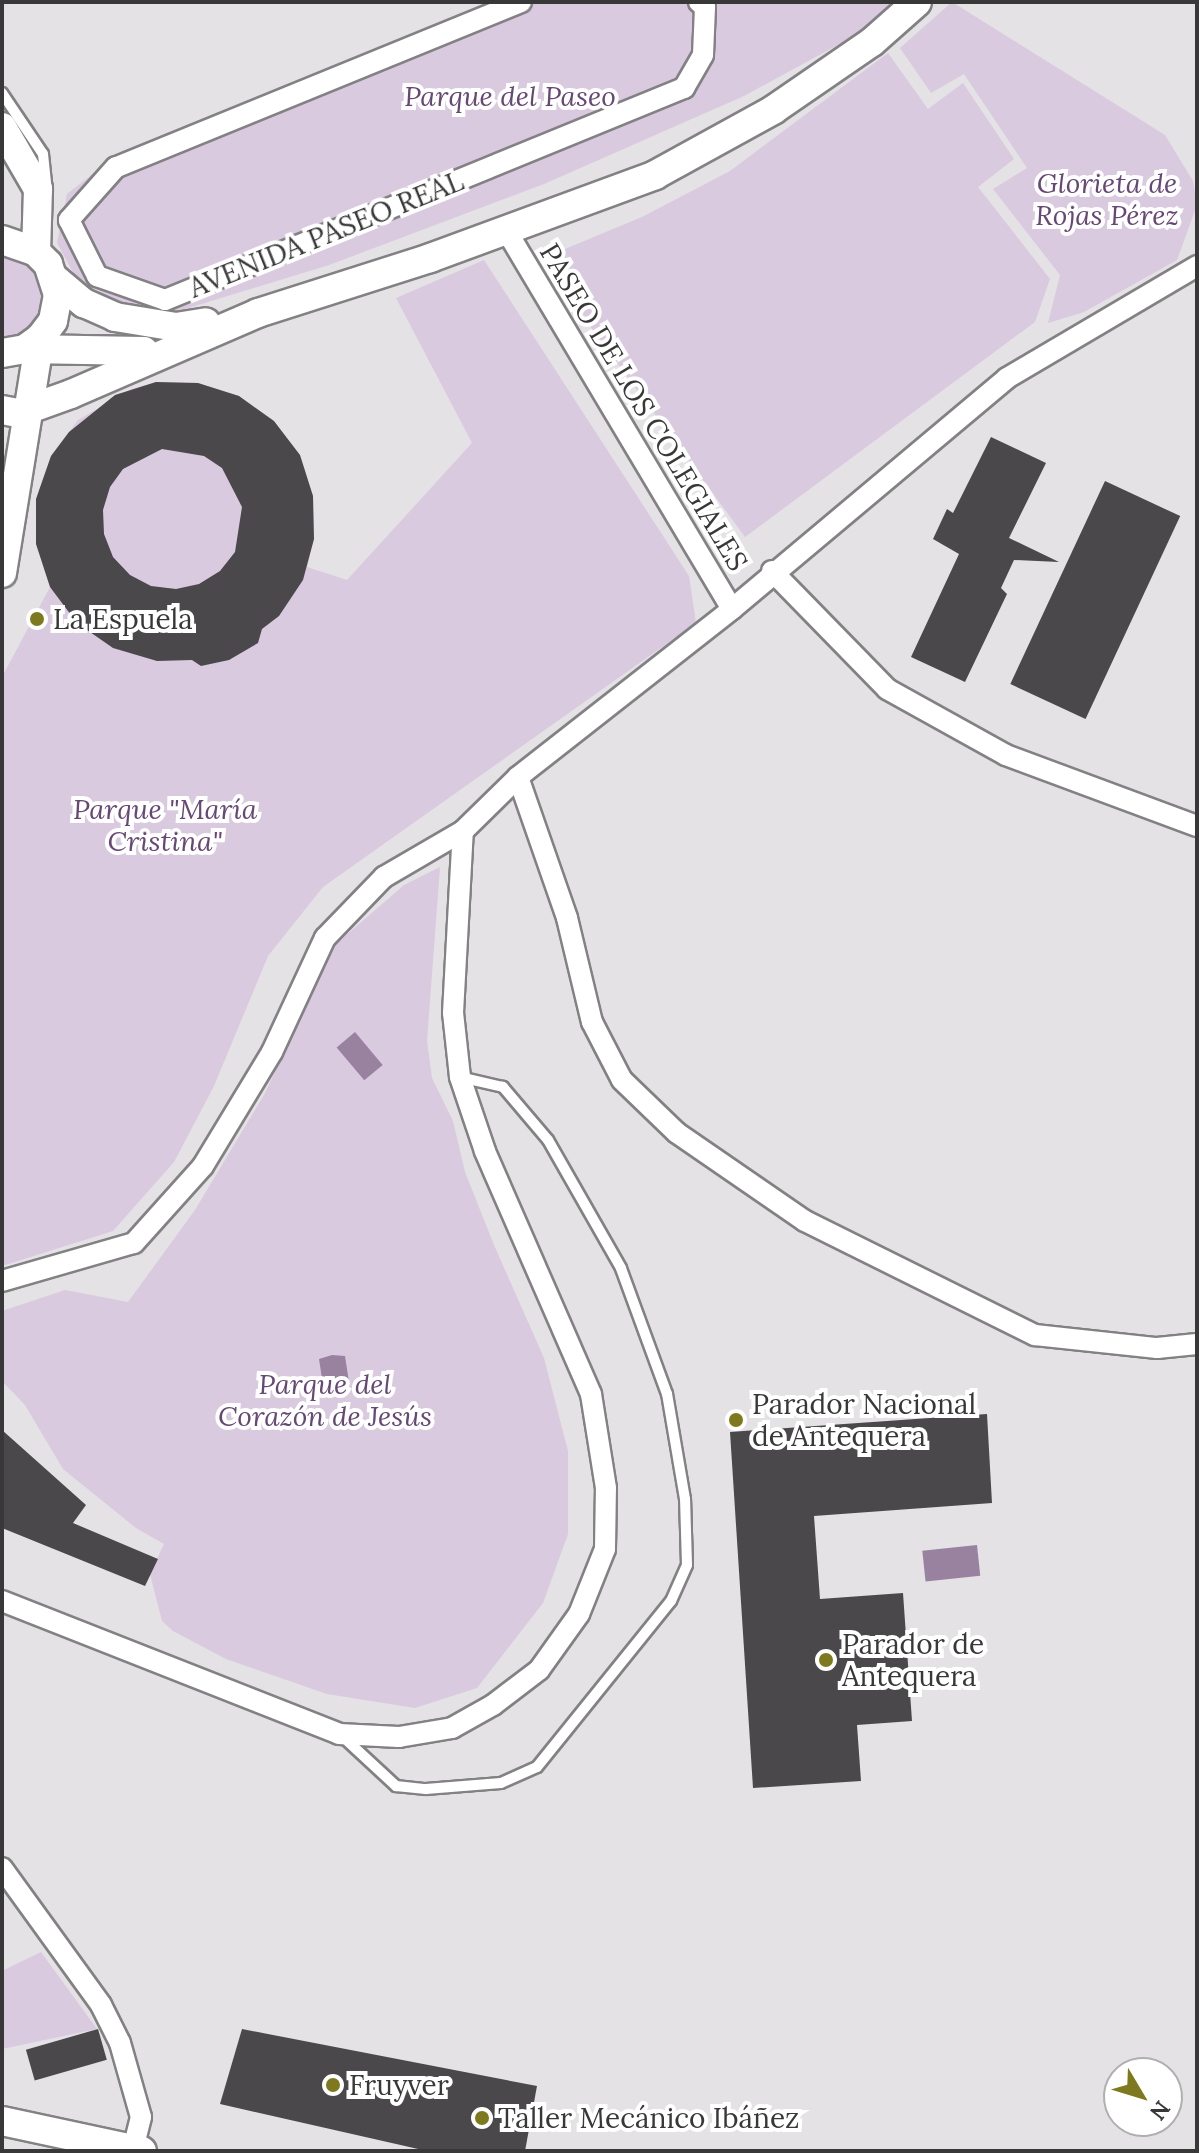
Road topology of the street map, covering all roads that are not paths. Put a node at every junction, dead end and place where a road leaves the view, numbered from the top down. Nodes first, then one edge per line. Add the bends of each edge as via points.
1 (521, 2) edge
2 (699, 2) edge
3 (917, 2) edge
4 (2, 93) edge
5 (2, 127) edge
6 (40, 217) junction
7 (506, 230) junction
8 (2, 240) edge
9 (36, 252) junction
10 (1197, 266) edge
11 (55, 279) junction
12 (104, 312) junction
13 (258, 313) junction
14 (186, 341) junction
15 (26, 348) edge
16 (108, 354) junction
17 (71, 394) junction
18 (11, 411) edge
19 (18, 478) junction
20 (6, 527) edge
21 (772, 571) junction
22 (2, 573) edge
23 (732, 609) junction
24 (518, 777) junction
25 (1197, 826) edge
26 (463, 831) junction
27 (460, 1077) junction
28 (2, 1281) edge
29 (1197, 1344) edge
30 (2, 1601) edge
31 (339, 1734) junction
32 (2, 1868) edge
33 (2, 2121) edge
34 (64, 2143) edge
35 (137, 2150) edge

1 - 2 street, AVENIDA PASEO REAL via 116,167 69,220 97,276 165,300 684,88 703,55 705,7
3 - 7 street, AVENIDA PASEO REAL via 872,42 655,175
4 - 6 lane via 47,164
5 - 6 street via 31,173
6 - 9 street
7 - 13 street, AVENIDA PASEO REAL
7 - 23 street, PASEO DE LOS COLEGIALES
8 - 9 street
9 - 11 street
10 - 21 street, PASEO DE LOS COLEGIALES via 1007,378
11 - 12 street, AVENIDA PASEO REAL
11 - 15 street via 57,308
12 - 13 street, AVENIDA PASEO REAL via 176,327
12 - 16 street via 117,336
13 - 14 street, AVENIDA PASEO REAL
14 - 16 street, AVENIDA PASEO REAL
14 - 17 street, AVENIDA PASEO REAL
15 - 16 street, AVENIDA PASEO REAL
15 - 18 street
17 - 18 street, AVENIDA PASEO REAL
17 - 19 street via 30,447
18 - 19 street
19 - 20 street
20 - 22 street
21 - 23 street, PASEO DE LOS COLEGIALES
21 - 25 street via 887,689 1006,755
23 - 24 street
24 - 26 street
24 - 29 street via 567,918 592,1022 622,1080 677,1133 805,1221 1035,1335 1157,1348
26 - 27 street via 453,1013
26 - 28 street via 384,877 315,949 272,1052 203,1166 134,1243
27 - 31 street via 485,1151 591,1394 606,1488 605,1549 579,1614 539,1670 493,1705 452,1728 399,1737
27 - 31 lane via 503,1087 548,1140 621,1268 667,1394 685,1499 687,1565 671,1601 537,1767 501,1783 396,1786
30 - 31 street
32 - 35 street via 101,2005 120,2043 141,2117
33 - 34 street
34 - 35 street

